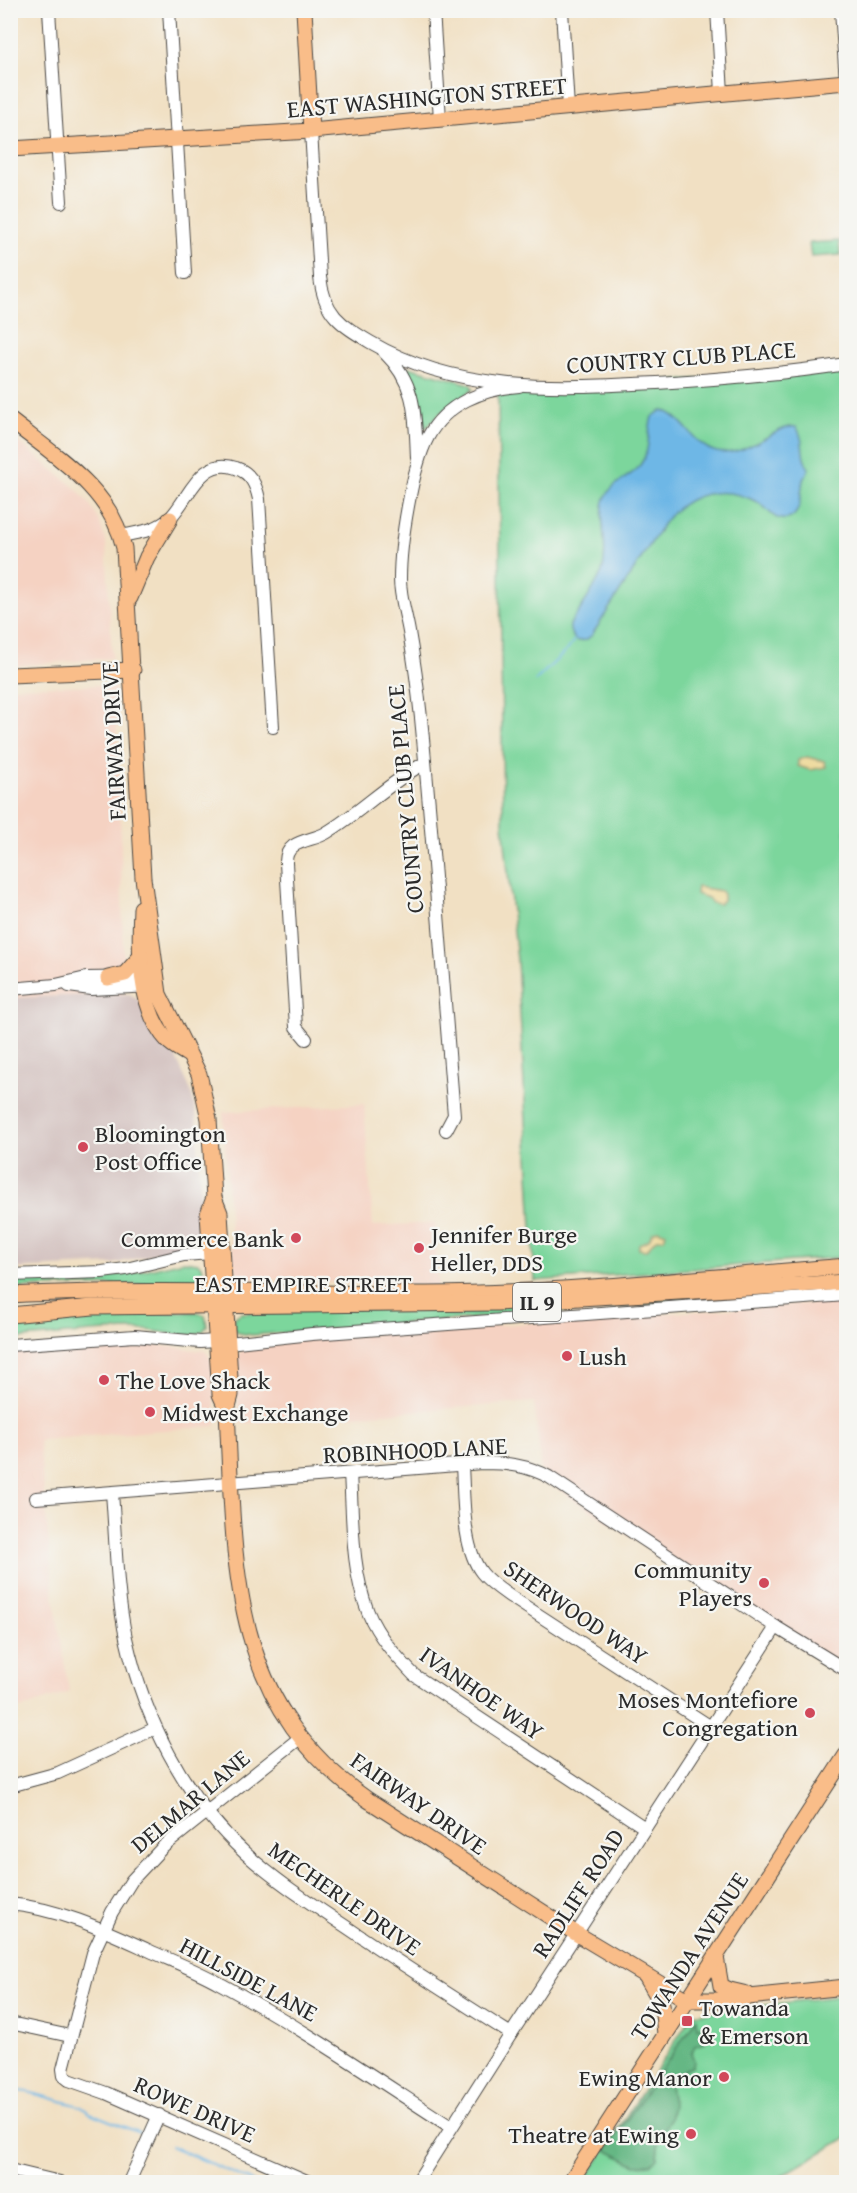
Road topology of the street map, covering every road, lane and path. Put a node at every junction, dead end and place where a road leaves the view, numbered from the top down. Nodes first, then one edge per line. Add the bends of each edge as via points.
1 (49, 10) edge
2 (169, 10) edge
3 (304, 10) edge
4 (433, 10) edge
5 (562, 10) edge
6 (717, 10) edge
7 (842, 10) edge
8 (846, 82) edge
9 (722, 93) junction
10 (568, 108) junction
11 (440, 119) junction
12 (311, 131) junction
13 (177, 139) junction
14 (58, 146) junction
15 (10, 149) edge
16 (61, 202) dead end
17 (185, 273) dead end
18 (379, 347) junction
19 (846, 364) edge
20 (519, 386) junction
21 (10, 420) edge
22 (418, 465) junction
23 (170, 519) junction
24 (122, 536) junction
25 (128, 601) junction
26 (133, 670) junction
27 (10, 675) edge
28 (273, 727) dead end
29 (425, 763) junction
30 (143, 878) junction
31 (141, 956) junction
32 (108, 978) junction
33 (150, 982) junction
34 (56, 985) junction
35 (10, 989) edge
36 (306, 1039) dead end
37 (446, 1130) dead end
38 (214, 1198) junction
39 (211, 1254) junction
40 (846, 1266) edge
41 (10, 1275) edge
42 (846, 1282) edge
43 (10, 1295) edge
44 (846, 1295) edge
45 (220, 1298) junction
46 (10, 1315) edge
47 (222, 1342) junction
48 (10, 1345) edge
49 (462, 1465) junction
50 (350, 1474) junction
51 (230, 1484) junction
52 (112, 1493) junction
53 (36, 1498) dead end
54 (776, 1627) junction
55 (846, 1670) edge
56 (711, 1727) junction
57 (156, 1728) junction
58 (301, 1737) junction
59 (846, 1755) edge
60 (10, 1786) edge
61 (207, 1812) junction
62 (645, 1828) junction
63 (10, 1904) edge
64 (102, 1929) junction
65 (576, 1934) junction
66 (716, 1957) junction
67 (645, 1976) junction
68 (846, 1987) edge
69 (758, 1996) junction
70 (687, 2000) junction
71 (10, 2024) edge
72 (511, 2034) junction
73 (664, 2034) junction
74 (70, 2036) junction
75 (64, 2076) joint
76 (159, 2115) junction
77 (452, 2127) junction
78 (10, 2170) edge
79 (60, 2182) edge
80 (129, 2182) edge
81 (309, 2182) edge
82 (417, 2182) edge
83 (570, 2182) edge

1 - 14 street
2 - 13 street
3 - 12 main road
4 - 11 street
5 - 10 street
6 - 9 street
7 - 8 street
8 - 9 main road, EAST WASHINGTON STREET
9 - 10 main road, EAST WASHINGTON STREET
10 - 11 main road, EAST WASHINGTON STREET
11 - 12 main road, EAST WASHINGTON STREET
12 - 13 main road, EAST WASHINGTON STREET
12 - 18 street, COUNTRY CLUB PLACE via 323,297 343,325
13 - 14 main road, EAST WASHINGTON STREET
13 - 17 street
14 - 15 main road, EAST WASHINGTON STREET
14 - 16 street
18 - 20 street, COUNTRY CLUB PLACE via 448,374
18 - 22 street, COUNTRY CLUB PLACE via 401,372 410,392 416,415
19 - 20 street, COUNTRY CLUB PLACE via 705,380
20 - 22 street, COUNTRY CLUB PLACE via 491,389 451,410 433,430
21 - 24 main road, FAIRWAY DRIVE via 96,491
22 - 29 street, COUNTRY CLUB PLACE via 400,578
23 - 24 street via 158,527
23 - 25 main road via 147,557
23 - 28 street via 210,469 238,468 255,484
24 - 25 main road, FAIRWAY DRIVE
25 - 26 main road, FAIRWAY DRIVE
26 - 27 main road
26 - 30 main road, FAIRWAY DRIVE
29 - 36 street via 328,832 295,843 288,852 296,1027
29 - 37 street, COUNTRY CLUB PLACE via 454,1115
30 - 31 main road, FAIRWAY DRIVE
30 - 33 main road, FAIRWAY DRIVE via 151,930
31 - 32 main road via 125,974
31 - 33 main road, FAIRWAY DRIVE
32 - 33 street
32 - 34 street
33 - 34 street via 91,989
33 - 38 main road, FAIRWAY DRIVE via 149,1008 169,1042 188,1054 199,1074 207,1102
34 - 35 street
38 - 39 main road, FAIRWAY DRIVE via 208,1214
38 - 45 main road, FAIRWAY DRIVE via 220,1213
39 - 41 street via 184,1255 102,1272
39 - 45 main road, FAIRWAY DRIVE
40 - 45 main road, EAST EMPIRE STREET / IL 9 via 508,1291
42 - 45 main road, EAST EMPIRE STREET / IL 9 via 441,1305
43 - 45 main road, EAST EMPIRE STREET / IL 9
44 - 47 street
45 - 46 main road, EAST EMPIRE STREET / IL 9
45 - 47 main road, FAIRWAY DRIVE
47 - 48 street via 123,1336
47 - 51 main road, FAIRWAY DRIVE via 231,1395 226,1410
49 - 50 street, ROBINHOOD LANE
49 - 54 street, ROBINHOOD LANE via 510,1464 544,1474
49 - 56 street, SHERWOOD WAY via 467,1527 474,1560 484,1575 511,1597
50 - 51 street, ROBINHOOD LANE
50 - 62 street, IVANHOE WAY via 359,1579 368,1613 390,1650 414,1675
51 - 52 street, ROBINHOOD LANE
51 - 58 main road, FAIRWAY DRIVE via 246,1623 269,1687
52 - 53 street, ROBINHOOD LANE
52 - 57 street, MECHERLE DRIVE via 124,1629
54 - 55 street, ROBINHOOD LANE
54 - 56 street, RADLIFF ROAD
56 - 62 street, RADLIFF ROAD
57 - 60 street via 58,1773
57 - 61 street, MECHERLE DRIVE
58 - 61 street, DELMAR LANE
58 - 65 main road, FAIRWAY DRIVE via 348,1786
59 - 66 main road, TOWANDA AVENUE
61 - 64 street, DELMAR LANE via 132,1880
61 - 72 street, MECHERLE DRIVE via 244,1852 300,1898
62 - 65 street, RADLIFF ROAD
63 - 64 street, HILLSIDE LANE via 47,1910
64 - 74 street, DELMAR LANE
64 - 77 street, HILLSIDE LANE via 203,1975 273,2013
65 - 67 main road, FAIRWAY DRIVE
65 - 72 street, RADLIFF ROAD
66 - 69 main road via 721,1986
66 - 70 main road, TOWANDA AVENUE
67 - 70 main road, FAIRWAY DRIVE
67 - 73 main road via 662,2004
68 - 69 main road
69 - 70 main road
70 - 73 main road, TOWANDA AVENUE
71 - 74 street
72 - 77 street, RADLIFF ROAD
73 - 83 main road, TOWANDA AVENUE
74 - 75 street, DELMAR LANE
75 - 76 street, ROWE DRIVE
76 - 80 street
76 - 81 street, ROWE DRIVE
77 - 82 street, RADLIFF ROAD
78 - 79 street

